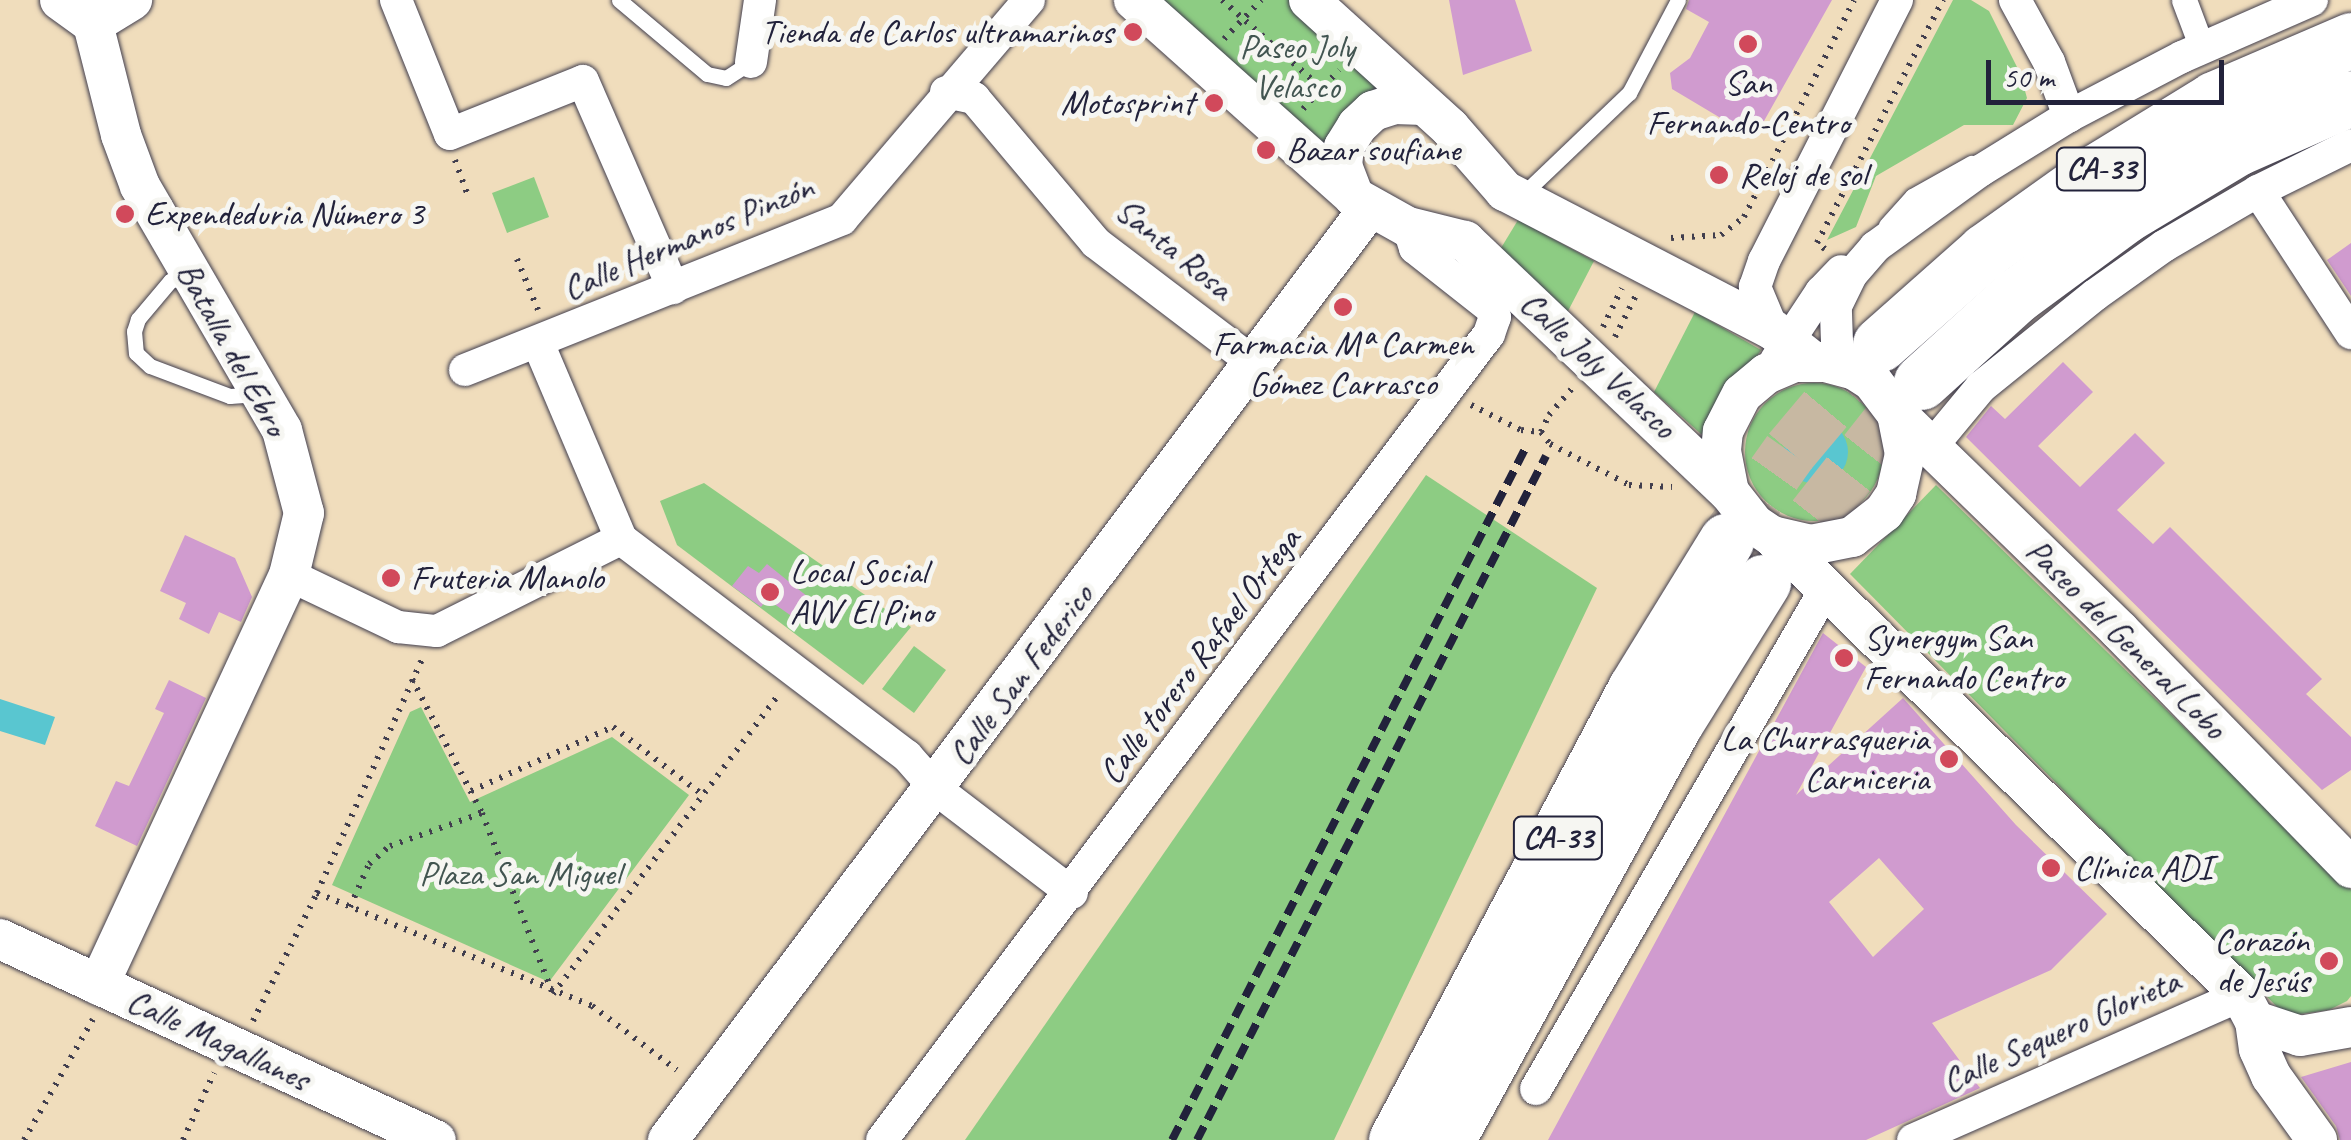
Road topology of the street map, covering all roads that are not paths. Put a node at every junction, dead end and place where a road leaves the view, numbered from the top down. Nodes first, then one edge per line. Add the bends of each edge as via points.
1 (60, 0) edge
2 (132, 0) edge
3 (396, 0) edge
4 (619, 0) edge
5 (760, 0) edge
6 (1029, 0) edge
7 (1134, 0) edge
8 (1309, 0) edge
9 (1678, 0) edge
10 (1897, 0) edge
11 (2014, 0) edge
12 (2184, 0) edge
13 (2312, 0) edge
14 (94, 24) junction
15 (2351, 40) edge
16 (2202, 48) junction
17 (750, 62) joint
18 (960, 95) junction
19 (2351, 98) edge
20 (1424, 105) junction
21 (2069, 116) junction
22 (2351, 145) edge
23 (2258, 191) junction
24 (1511, 195) junction
25 (1362, 202) junction
26 (1408, 227) junction
27 (1465, 241) junction
28 (1870, 251) junction
29 (190, 273) junction
30 (673, 288) junction
31 (2351, 333) edge
32 (544, 341) junction
33 (1810, 353) junction
34 (1254, 364) junction
35 (465, 370) dead end
36 (261, 394) junction
37 (1909, 398) junction
38 (1932, 446) junction
39 (1746, 532) junction
40 (621, 538) junction
41 (289, 575) junction
42 (1824, 590) junction
43 (936, 789) junction
44 (2351, 868) edge
45 (1072, 893) junction
46 (0, 939) edge
47 (104, 987) junction
48 (2248, 1008) junction
49 (2351, 1026) edge
50 (1536, 1089) dead end
51 (1923, 1138) edge
52 (436, 1140) edge
53 (668, 1140) edge
54 (882, 1140) edge
55 (1396, 1140) edge
56 (1447, 1140) edge
57 (2317, 1140) edge

1 - 14 street
2 - 14 street
3 - 30 street via 450,134 583,80
4 - 17 lane via 708,74 726,78
5 - 17 street
6 - 18 street, Calle Hermanos Pinzón
7 - 25 street
8 - 20 street
9 - 24 lane via 1629,93
10 - 33 street via 1755,287
11 - 21 street via 2049,62
12 - 16 street
13 - 16 street
14 - 29 street, Batalla del Ebro via 140,186
15 - 33 highway, CA-33 via 2214,99 1985,250
16 - 21 street
18 - 30 street, Calle Hermanos Pinzón via 842,219
18 - 34 street, Santa Rosa via 1096,243
19 - 37 highway, CA-33 via 2238,148 2124,216 2017,295
20 - 24 street
20 - 25 street via 1394,104 1356,126 1342,166
21 - 28 street
22 - 23 street
23 - 31 street
23 - 38 street via 2095,295 1981,387
24 - 27 street
24 - 33 street
25 - 26 street
25 - 34 street, Calle San Federico
26 - 27 street
26 - 45 street, Calle torero Rafael Ortega via 1415,248 1483,300 1494,317 1489,334
27 - 39 street, Calle Joly Velasco via 1591,357
28 - 33 street via 1821,292
28 - 33 street via 1836,306 1837,342
29 - 36 street, Batalla del Ebro
29 - 36 lane via 170,281 138,319 136,353 150,366 230,396
30 - 32 street, Calle Hermanos Pinzón
32 - 35 street, Calle Hermanos Pinzón
32 - 40 street
33 - 37 street
33 - 39 street via 1742,394 1724,430 1721,451
34 - 43 street, Calle San Federico
36 - 41 street, Batalla del Ebro via 282,430 304,513
37 - 38 street, Paseo del General Lobo
37 - 39 street via 1902,475 1877,519 1852,536 1812,545
38 - 44 street, Paseo del General Lobo
39 - 42 street, Calle Joly Velasco
39 - 55 highway, CA-33 via 1635,690
39 - 56 highway, CA-33 via 1676,722
40 - 41 street via 436,632 398,627
40 - 43 street via 907,756
41 - 47 street, Batalla del Ebro
42 - 48 street
42 - 50 street
43 - 45 street
43 - 53 street, Calle San Federico
45 - 54 street, Calle torero Rafael Ortega
46 - 47 street, Calle Magallanes
47 - 52 street, Calle Magallanes
48 - 49 street via 2300,1036
48 - 51 street, Calle Sequero Glorieta
48 - 57 street via 2271,1076

